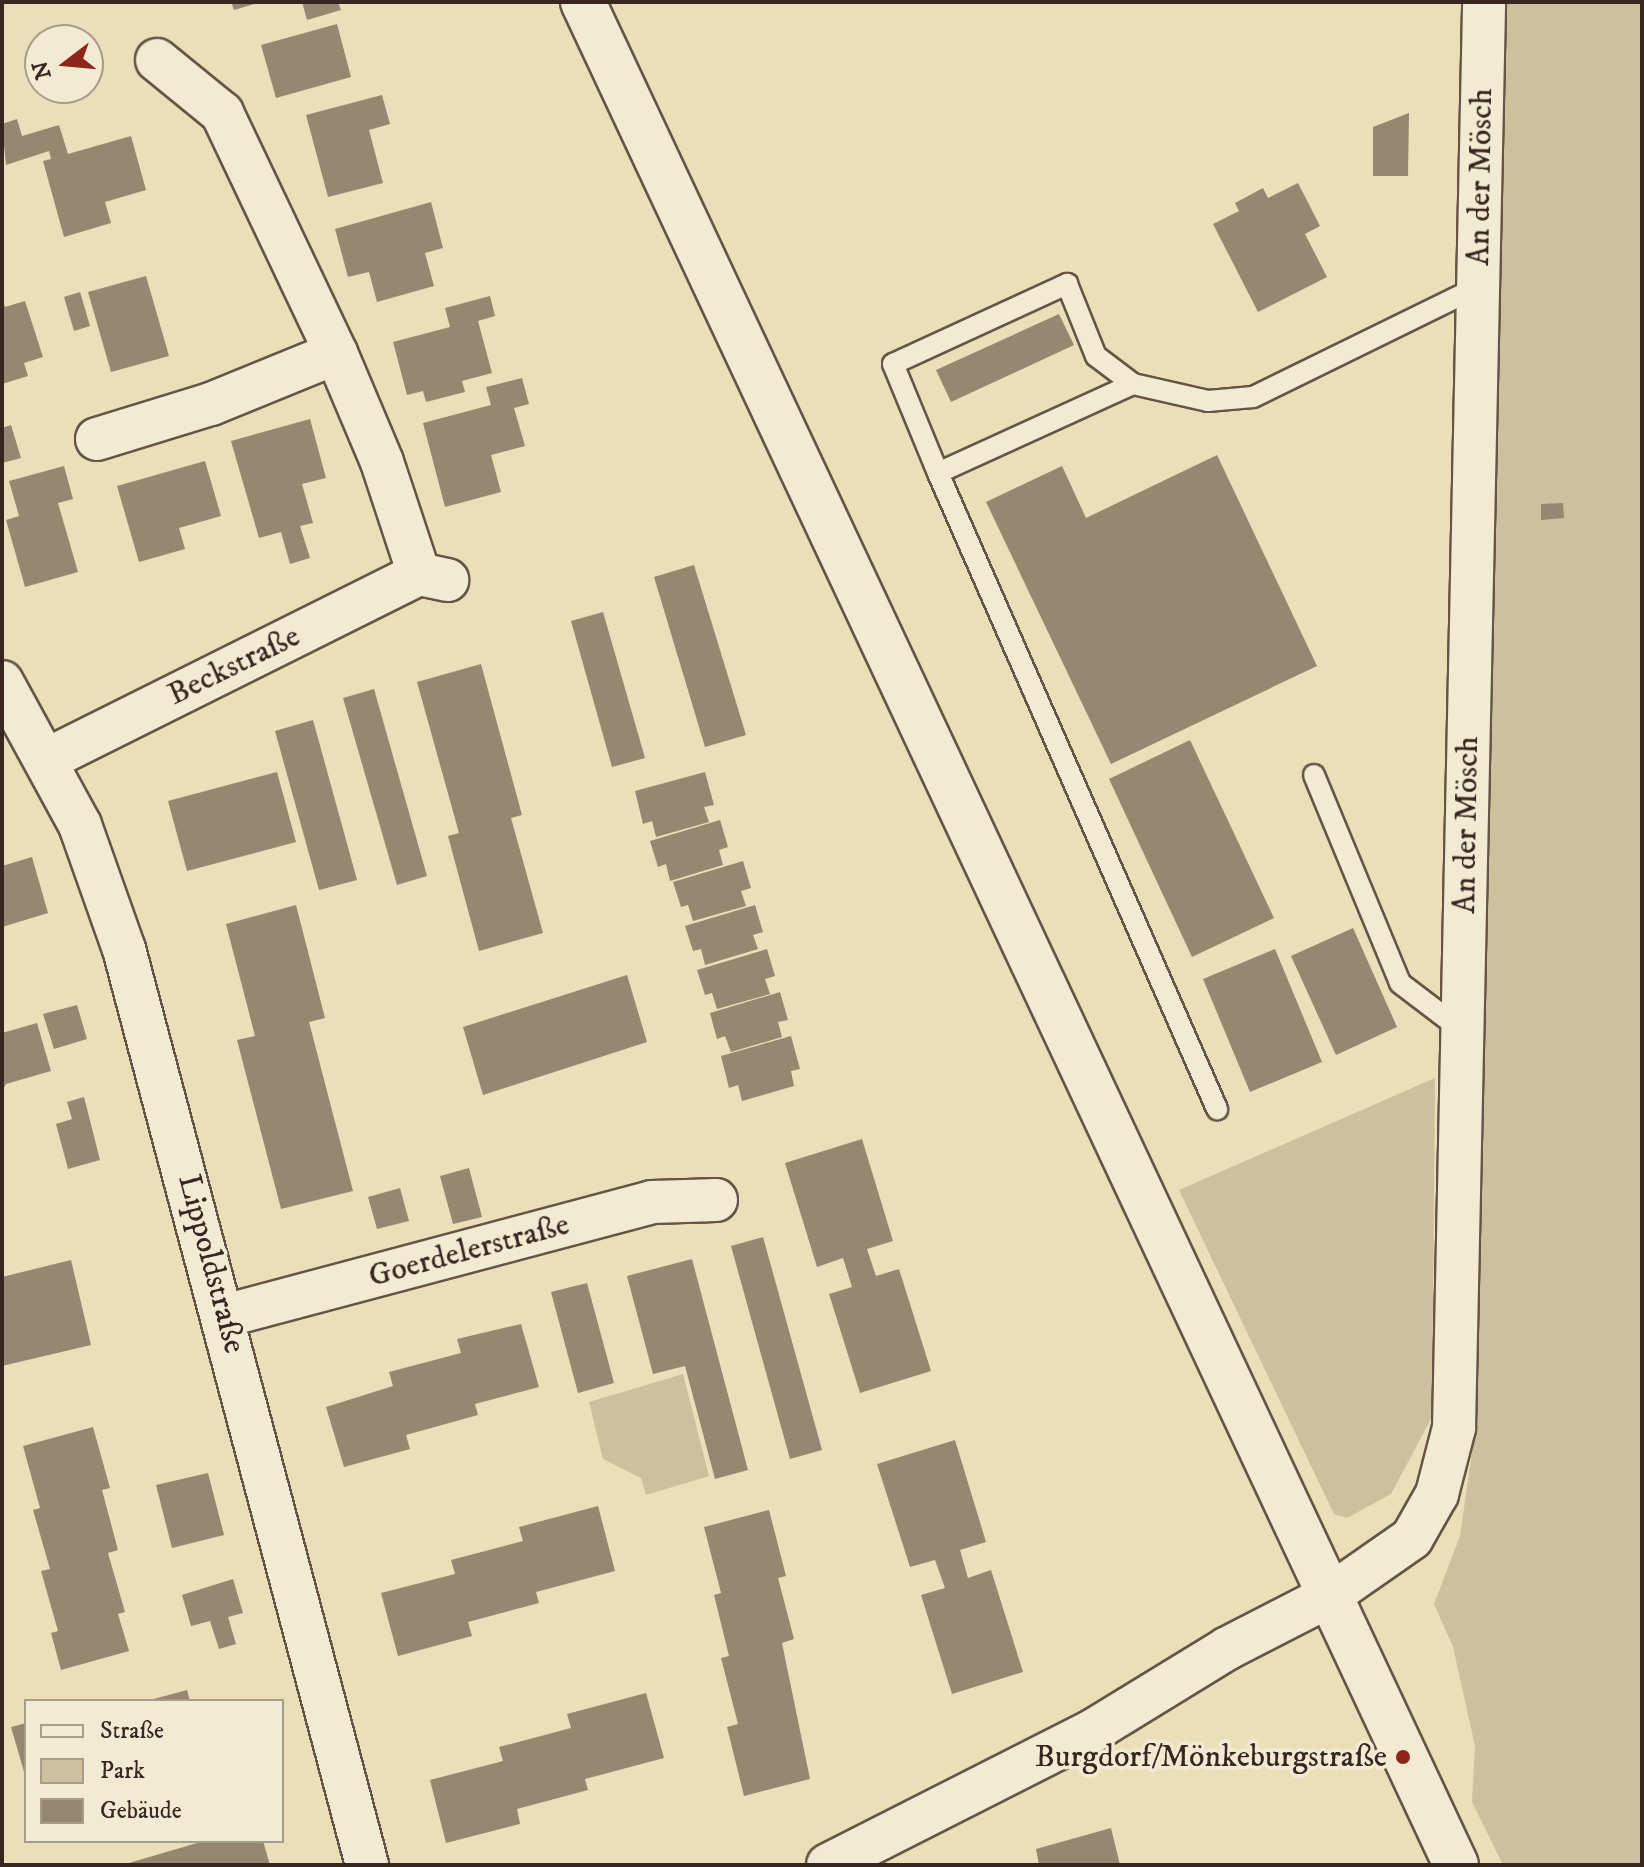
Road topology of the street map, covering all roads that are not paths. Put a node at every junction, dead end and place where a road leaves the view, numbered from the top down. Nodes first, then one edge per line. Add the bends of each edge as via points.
1 (583, 2) edge
2 (1484, 2) edge
3 (157, 60) dead end
4 (1478, 287) junction
5 (336, 353) junction
6 (1133, 384) junction
7 (97, 439) dead end
8 (938, 473) junction
9 (2, 682) edge
10 (48, 759) junction
11 (1314, 775) dead end
12 (1463, 1031) junction
13 (1217, 1109) dead end
14 (716, 1200) dead end
15 (224, 1316) junction
16 (1329, 1596) junction
17 (364, 1864) edge
18 (828, 1865) edge
19 (1456, 1865) edge

1 - 16 street
2 - 4 street, An der Mösch
3 - 5 street, Beckstraße via 222,113
4 - 6 lane via 1253,397 1208,401
4 - 12 street, An der Mösch
5 - 7 street via 211,404
5 - 10 street, Beckstraße via 433,577
6 - 8 lane
6 - 8 lane via 1096,356 1067,284 1052,290 893,364
8 - 13 lane
9 - 10 street, Lippoldstraße
10 - 15 street, Lippoldstraße via 80,825 124,949
11 - 12 lane via 1400,983
12 - 16 street, An der Mösch via 1454,1428 1437,1494 1412,1538
14 - 15 street, Goerdelerstraße via 652,1202
15 - 17 street, Lippoldstraße
16 - 18 street, An der Mösch via 1226,1649 1094,1730
16 - 19 street

